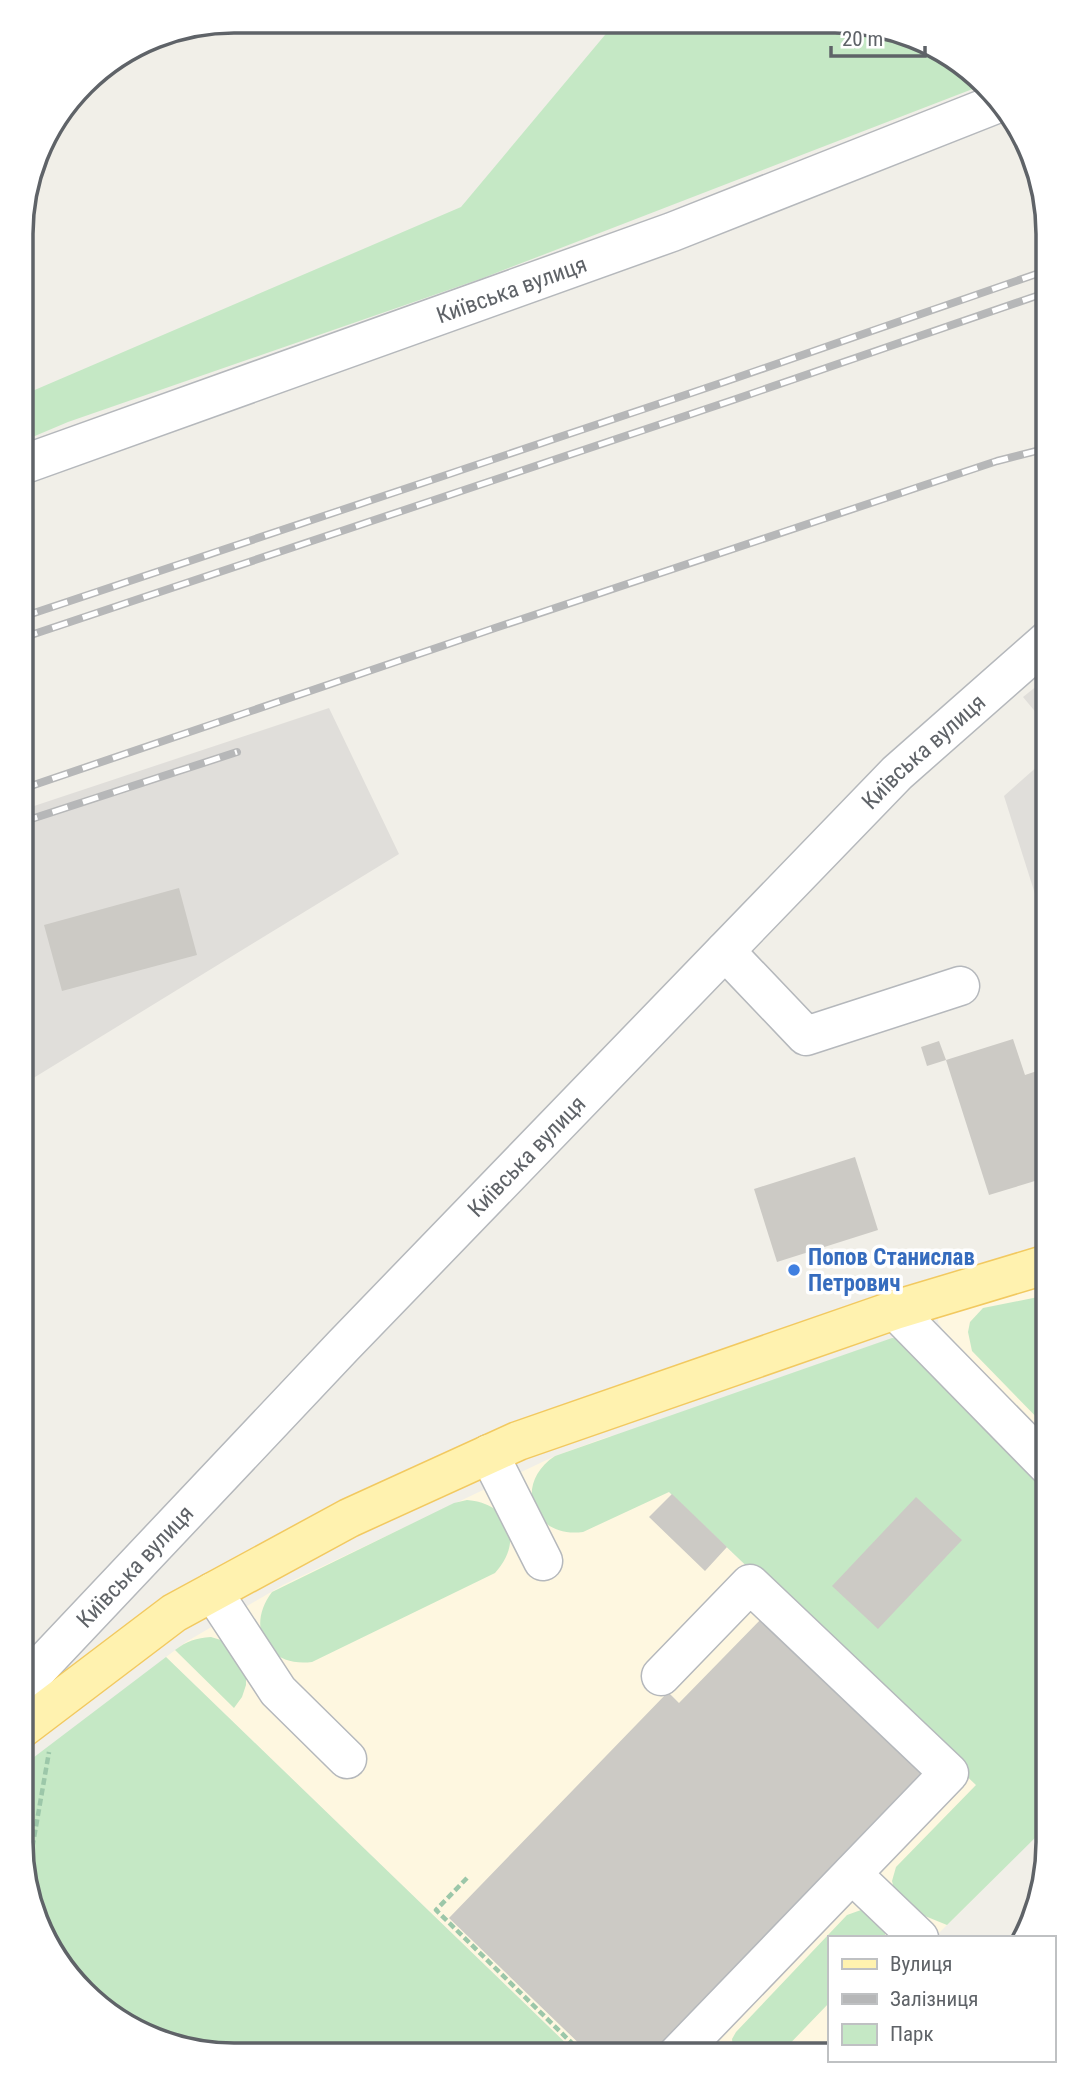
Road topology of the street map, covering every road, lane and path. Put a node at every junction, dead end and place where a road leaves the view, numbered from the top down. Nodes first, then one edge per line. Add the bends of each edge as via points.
1 (990, 107) edge
2 (33, 461) edge
3 (1036, 651) edge
4 (725, 951) junction
5 (960, 986) dead end
6 (1035, 1268) edge
7 (895, 1310) junction
8 (1035, 1453) edge
9 (489, 1454) junction
10 (542, 1561) dead end
11 (213, 1592) junction
12 (33, 1674) edge
13 (661, 1676) dead end
14 (35, 1737) edge
15 (347, 1759) dead end
16 (33, 1772) edge
17 (852, 1874) junction
18 (467, 1878) dead end
19 (917, 1936) edge
20 (572, 2043) edge
21 (698, 2043) edge

1 - 2 street, Київська вулиця via 672,232
3 - 4 street, Київська вулиця via 897,773
4 - 5 street via 806,1036
4 - 12 street, Київська вулиця
6 - 7 main road, Київська вулиця
7 - 8 street
7 - 9 main road, Київська вулиця
9 - 10 street
9 - 11 main road, Київська вулиця via 349,1518
11 - 14 main road, Київська вулиця via 174,1613
11 - 15 street via 278,1691
13 - 17 street via 750,1584 949,1773
14 - 16 path
17 - 19 street
17 - 21 street
18 - 20 path via 436,1910

